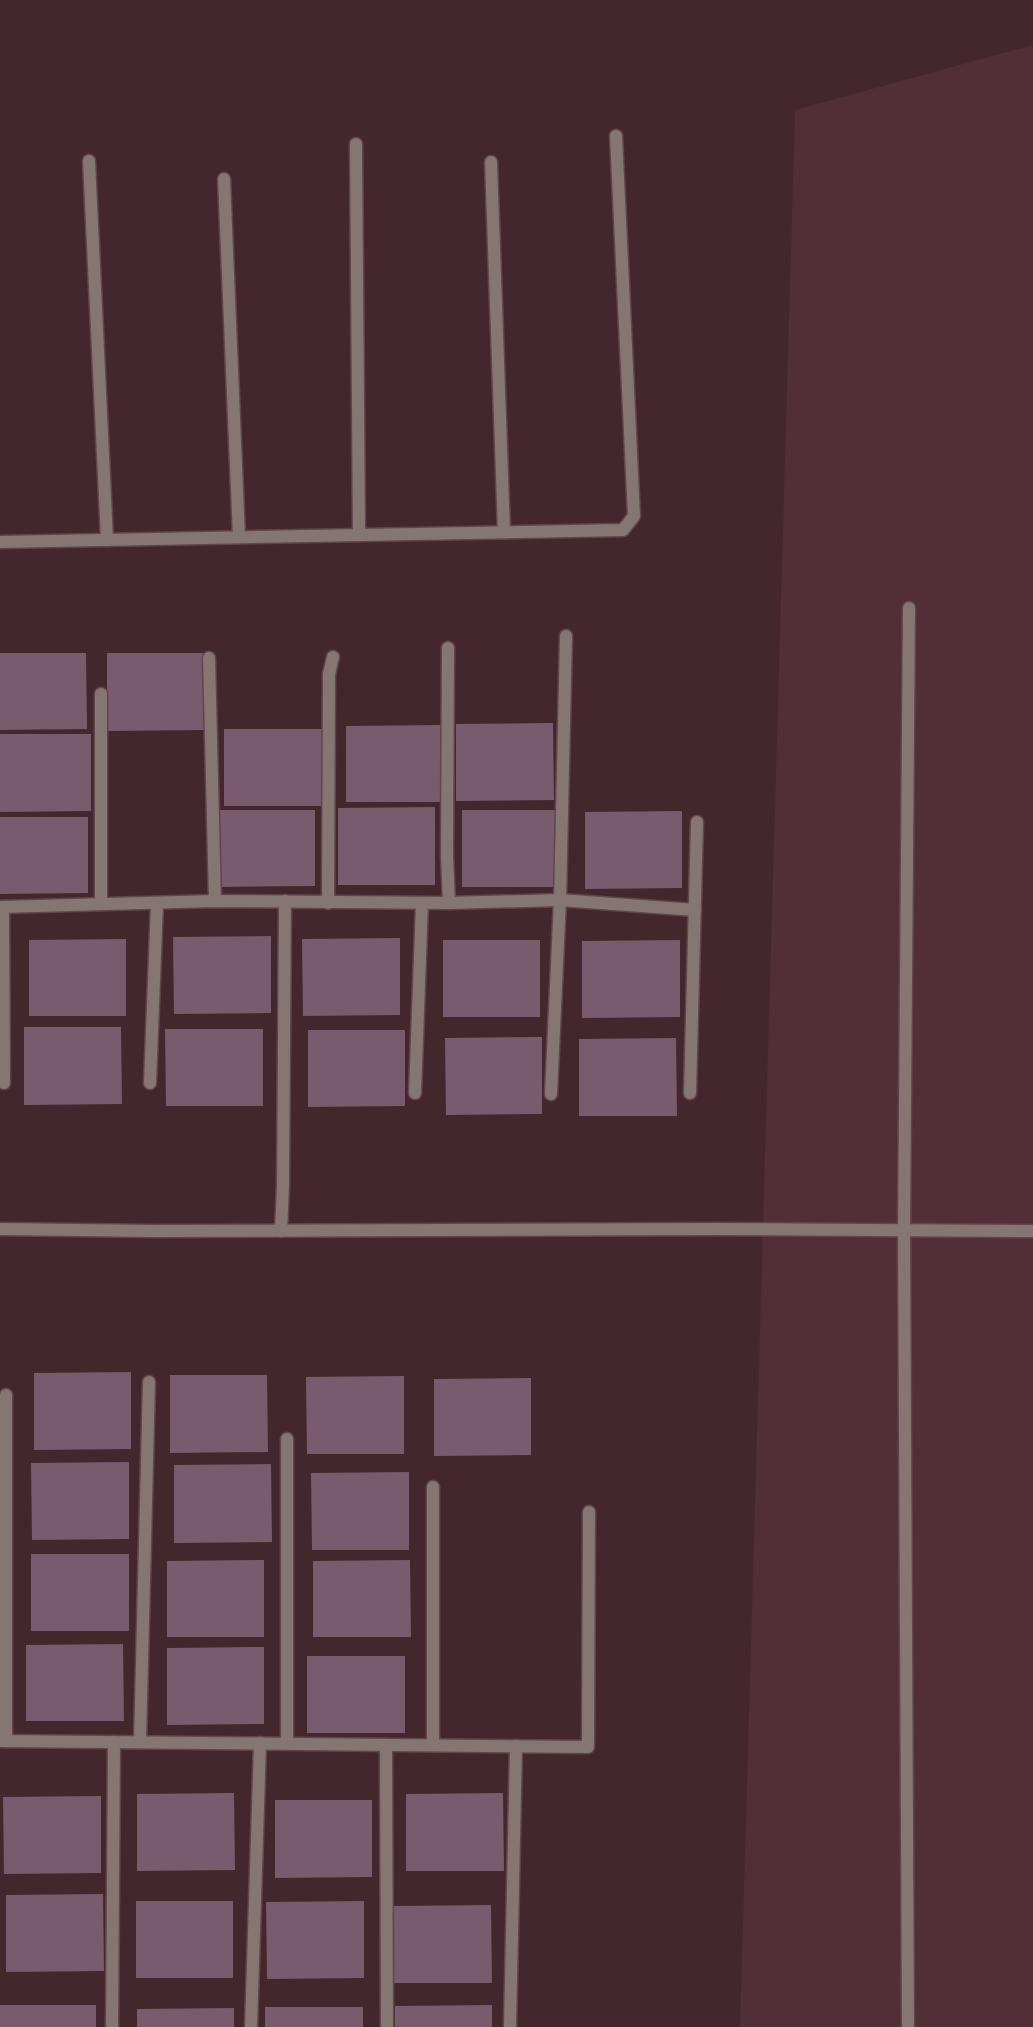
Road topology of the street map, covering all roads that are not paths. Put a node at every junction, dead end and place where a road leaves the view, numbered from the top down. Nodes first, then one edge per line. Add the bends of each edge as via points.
1 (616, 136) dead end
2 (356, 144) dead end
3 (89, 161) dead end
4 (491, 162) dead end
5 (224, 179) dead end
6 (504, 532) junction
7 (359, 535) junction
8 (239, 537) junction
9 (107, 540) junction
10 (0, 542) edge
11 (909, 608) dead end
12 (566, 636) dead end
13 (448, 648) dead end
14 (333, 657) dead end
15 (209, 658) dead end
16 (101, 694) dead end
17 (697, 822) dead end
18 (560, 900) junction
19 (215, 901) junction
20 (285, 902) junction
21 (157, 903) junction
22 (328, 903) junction
23 (422, 903) junction
24 (448, 903) junction
25 (101, 904) junction
26 (2, 907) edge
27 (695, 910) junction
28 (4, 1083) dead end
29 (150, 1083) dead end
30 (415, 1093) dead end
31 (690, 1093) dead end
32 (551, 1094) dead end
33 (0, 1230) edge
34 (281, 1230) junction
35 (904, 1230) junction
36 (1033, 1231) edge
37 (149, 1382) dead end
38 (6, 1395) dead end
39 (287, 1439) dead end
40 (433, 1488) dead end
41 (589, 1512) dead end
42 (3, 1741) edge
43 (114, 1742) junction
44 (140, 1742) junction
45 (260, 1743) junction
46 (287, 1744) junction
47 (386, 1745) junction
48 (433, 1745) junction
49 (516, 1746) junction
50 (112, 2027) edge
51 (251, 2027) edge
52 (387, 2027) edge
53 (510, 2027) edge
54 (908, 2027) edge

1 - 6 street via 634,516 623,530
2 - 7 street
3 - 9 street
4 - 6 street
5 - 8 street
6 - 7 street
7 - 8 street
8 - 9 street
9 - 10 street
11 - 35 street
12 - 18 street
13 - 24 street
14 - 22 street via 329,674
15 - 19 street
16 - 25 street
17 - 27 street
18 - 24 street
18 - 27 street
18 - 32 street
19 - 20 street
19 - 21 street
20 - 22 street
20 - 34 street
21 - 25 street
21 - 29 street
22 - 23 street
23 - 24 street
23 - 30 street
25 - 26 street
26 - 28 street
27 - 31 street
33 - 34 street
34 - 35 street
35 - 36 street
35 - 54 street
37 - 44 street
38 - 42 street
39 - 46 street
40 - 48 street
41 - 49 street via 588,1747
42 - 43 street
43 - 44 street
43 - 50 street
44 - 45 street
45 - 46 street
45 - 51 street
46 - 47 street
47 - 48 street
47 - 52 street
48 - 49 street
49 - 53 street

